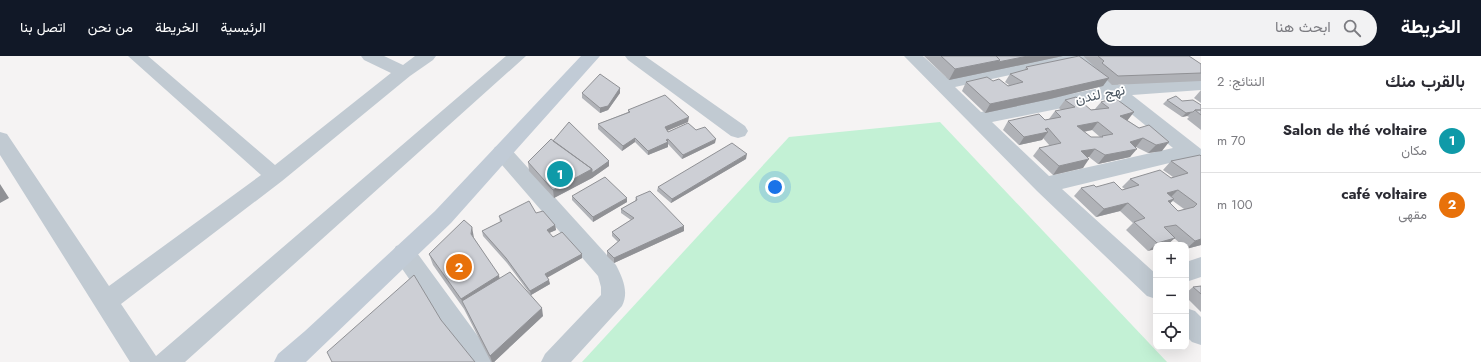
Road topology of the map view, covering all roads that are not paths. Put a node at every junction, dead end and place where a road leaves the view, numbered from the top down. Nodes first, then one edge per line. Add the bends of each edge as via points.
1 (137, 56) edge
2 (370, 56) edge
3 (427, 56) edge
4 (517, 56) edge
5 (591, 56) edge
6 (634, 56) edge
7 (913, 56) edge
8 (1072, 56) edge
9 (404, 72) junction
10 (942, 84) junction
11 (1201, 84) edge
12 (1114, 90) junction
13 (978, 119) junction
14 (738, 131) dead end
15 (0, 139) edge
16 (502, 152) junction
17 (1195, 156) edge
18 (275, 176) junction
19 (1045, 185) junction
20 (404, 253) junction
21 (1201, 267) edge
22 (1189, 271) edge
23 (1153, 284) edge
24 (106, 302) junction
25 (1189, 321) edge
26 (1201, 334) edge
27 (145, 362) edge
28 (166, 362) edge
29 (287, 362) edge
30 (482, 362) edge
31 (554, 362) edge

1 - 18 street
2 - 9 street
3 - 9 street
4 - 28 street
5 - 16 main road
6 - 14 street
7 - 10 street
8 - 10 street
8 - 12 street
9 - 18 street
10 - 13 street
11 - 12 street, نهج لندن
12 - 13 street, نهج لندن
12 - 17 street
13 - 19 street
15 - 24 street
16 - 20 main road via 443,217
16 - 31 street via 608,272 614,287 613,299
17 - 19 street
18 - 24 street
19 - 23 street
20 - 29 main road
20 - 30 street
21 - 22 street
24 - 27 street
25 - 26 street

